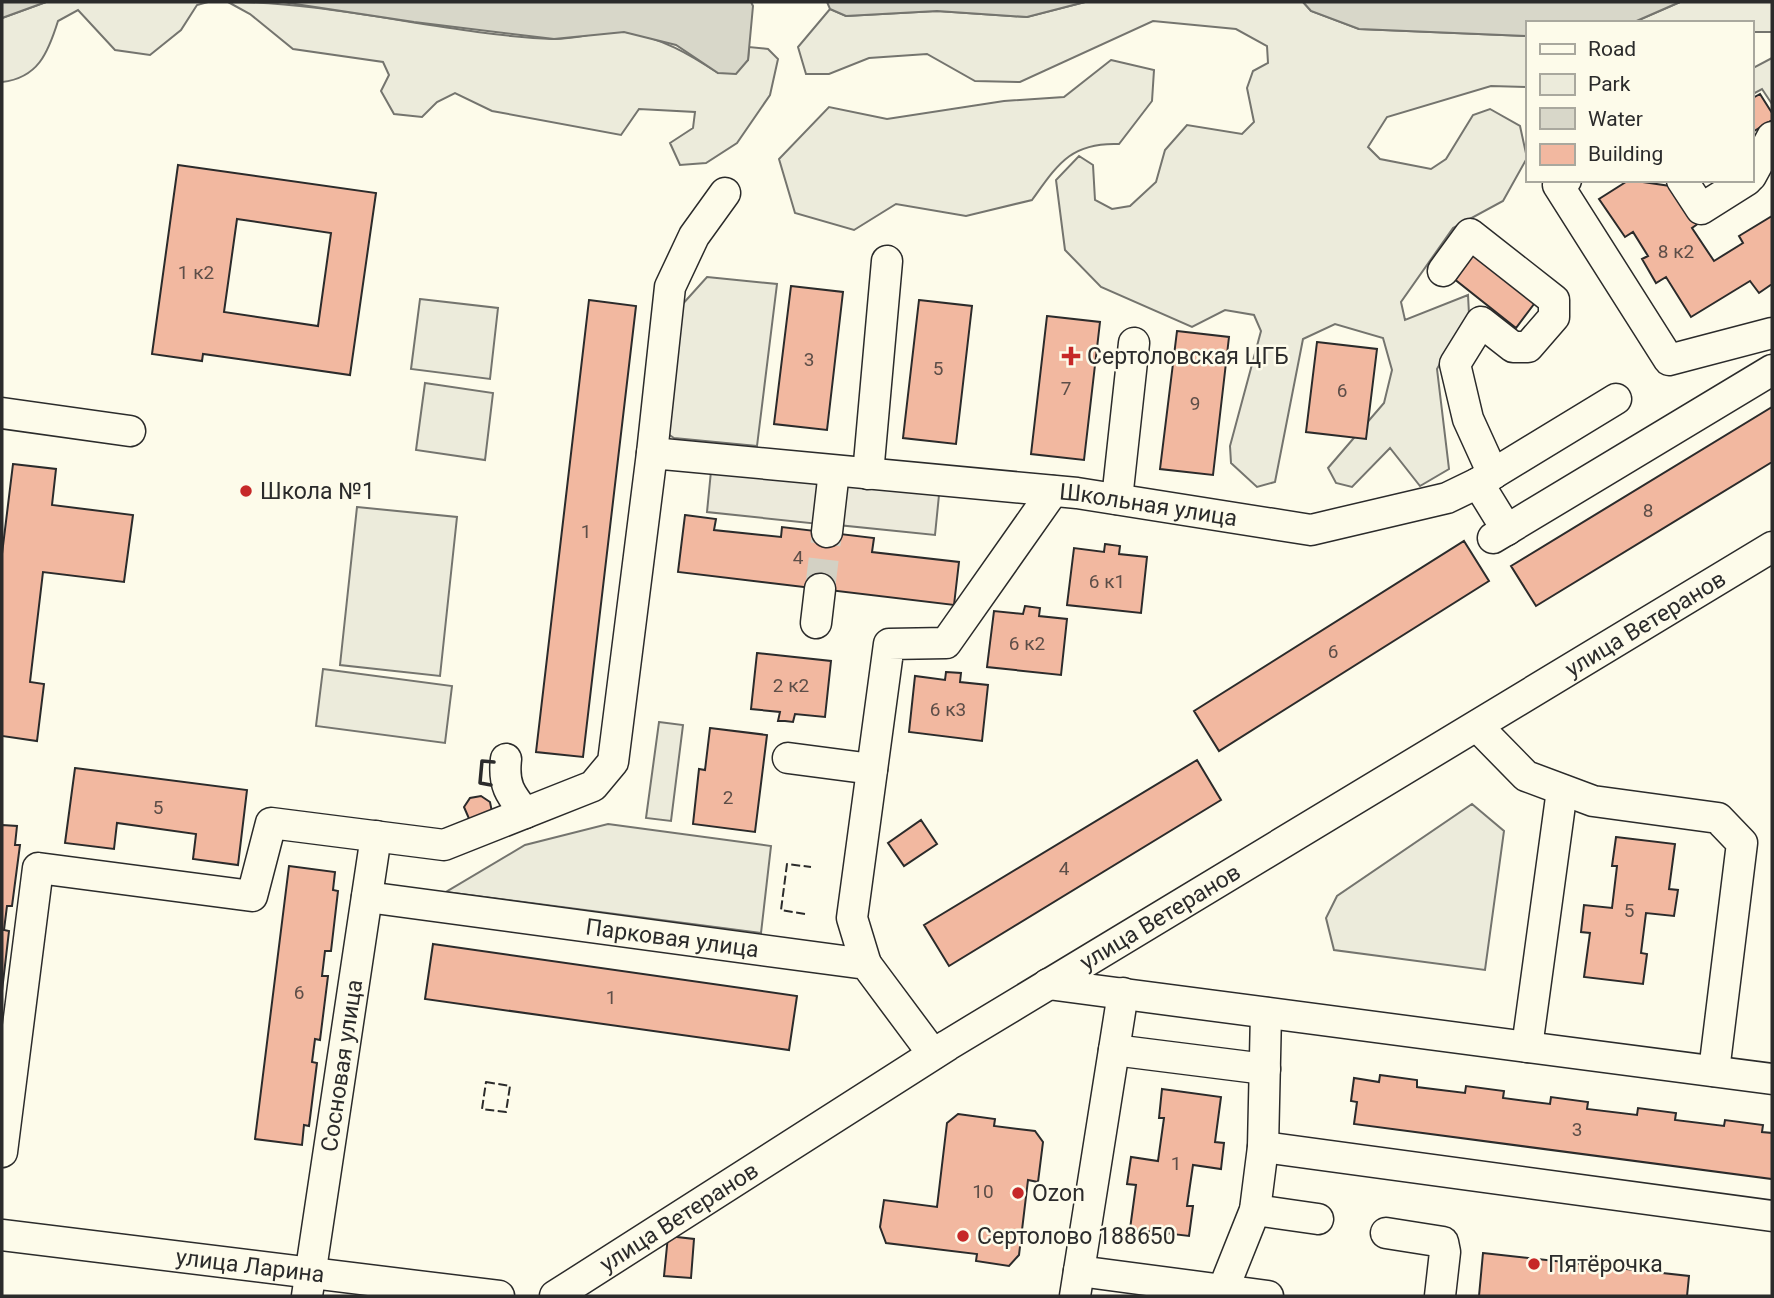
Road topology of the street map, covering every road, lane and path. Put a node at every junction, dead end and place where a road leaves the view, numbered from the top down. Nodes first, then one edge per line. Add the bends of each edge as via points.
1 (1772, 137) edge
2 (1753, 172) edge
3 (1563, 182) edge
4 (1683, 182) edge
5 (1744, 182) edge
6 (725, 193) dead end
7 (887, 261) dead end
8 (1443, 271) dead end
9 (1772, 333) edge
10 (1134, 342) dead end
11 (1772, 370) edge
12 (1616, 399) dead end
13 (2, 413) edge
14 (130, 431) dead end
15 (652, 453) junction
16 (834, 471) junction
17 (868, 474) junction
18 (1486, 479) junction
19 (1053, 491) junction
20 (1117, 499) junction
21 (827, 532) tunnel mouth
22 (1772, 547) edge
23 (820, 589) tunnel mouth
24 (816, 623) dead end
25 (1477, 726) junction
26 (788, 758) dead end
27 (506, 760) dead end
28 (872, 769) junction
29 (1562, 790) junction
30 (525, 813) junction
31 (376, 836) junction
32 (367, 897) junction
33 (866, 964) junction
34 (1048, 984) junction
35 (1122, 993) junction
36 (1266, 1013) junction
37 (1527, 1047) junction
38 (1114, 1050) junction
39 (933, 1054) junction
40 (1265, 1069) junction
41 (1714, 1071) junction
42 (1772, 1079) edge
43 (1264, 1147) junction
44 (2, 1152) edge
45 (1255, 1210) junction
46 (1772, 1216) edge
47 (1318, 1219) dead end
48 (1386, 1233) dead end
49 (2, 1235) edge
50 (1077, 1284) edge
51 (309, 1285) edge
52 (1223, 1290) junction
53 (499, 1296) edge
54 (555, 1296) edge
55 (1268, 1296) edge
56 (1440, 1296) edge

1 - 2 street
3 - 9 street via 1558,185 1669,360
4 - 5 street via 1701,209
6 - 15 street via 694,236 670,287
7 - 17 street
8 - 18 street via 1469,234 1555,300 1553,317 1528,347 1513,347 1481,322 1455,364
10 - 20 street
11 - 18 street via 1500,534
12 - 18 street, Школьная улица
13 - 14 street
15 - 16 street, Школьная улица
15 - 30 street via 613,762 593,786
16 - 17 street, Школьная улица
16 - 21 street
17 - 19 street, Школьная улица
18 - 20 street, Школьная улица via 1447,498 1311,530
19 - 20 street, Школьная улица
19 - 28 street via 946,643 888,644
22 - 25 street, улица Ветеранов
23 - 24 street
25 - 29 street via 1526,776
25 - 34 street, улица Ветеранов
26 - 28 street
27 - 30 street via 507,790
28 - 33 street via 852,918
29 - 37 street
29 - 41 street via 1593,801 1718,818 1742,843
30 - 31 street via 444,845
31 - 32 street, Сосновая улица
31 - 44 street via 271,823 252,896 38,868
32 - 33 street, Парковая улица
32 - 51 street, Сосновая улица
33 - 39 street
34 - 35 street
34 - 39 street, улица Ветеранов
35 - 36 street
35 - 38 street
36 - 37 street
36 - 40 street
37 - 41 street
38 - 40 street
38 - 50 street
39 - 54 street, улица Ветеранов
40 - 43 street
41 - 42 street
43 - 45 street
43 - 46 street
45 - 47 street
45 - 52 street
48 - 56 street via 1443,1242
49 - 51 street, улица Ларина
50 - 52 street
51 - 53 street, улица Ларина
52 - 55 street

